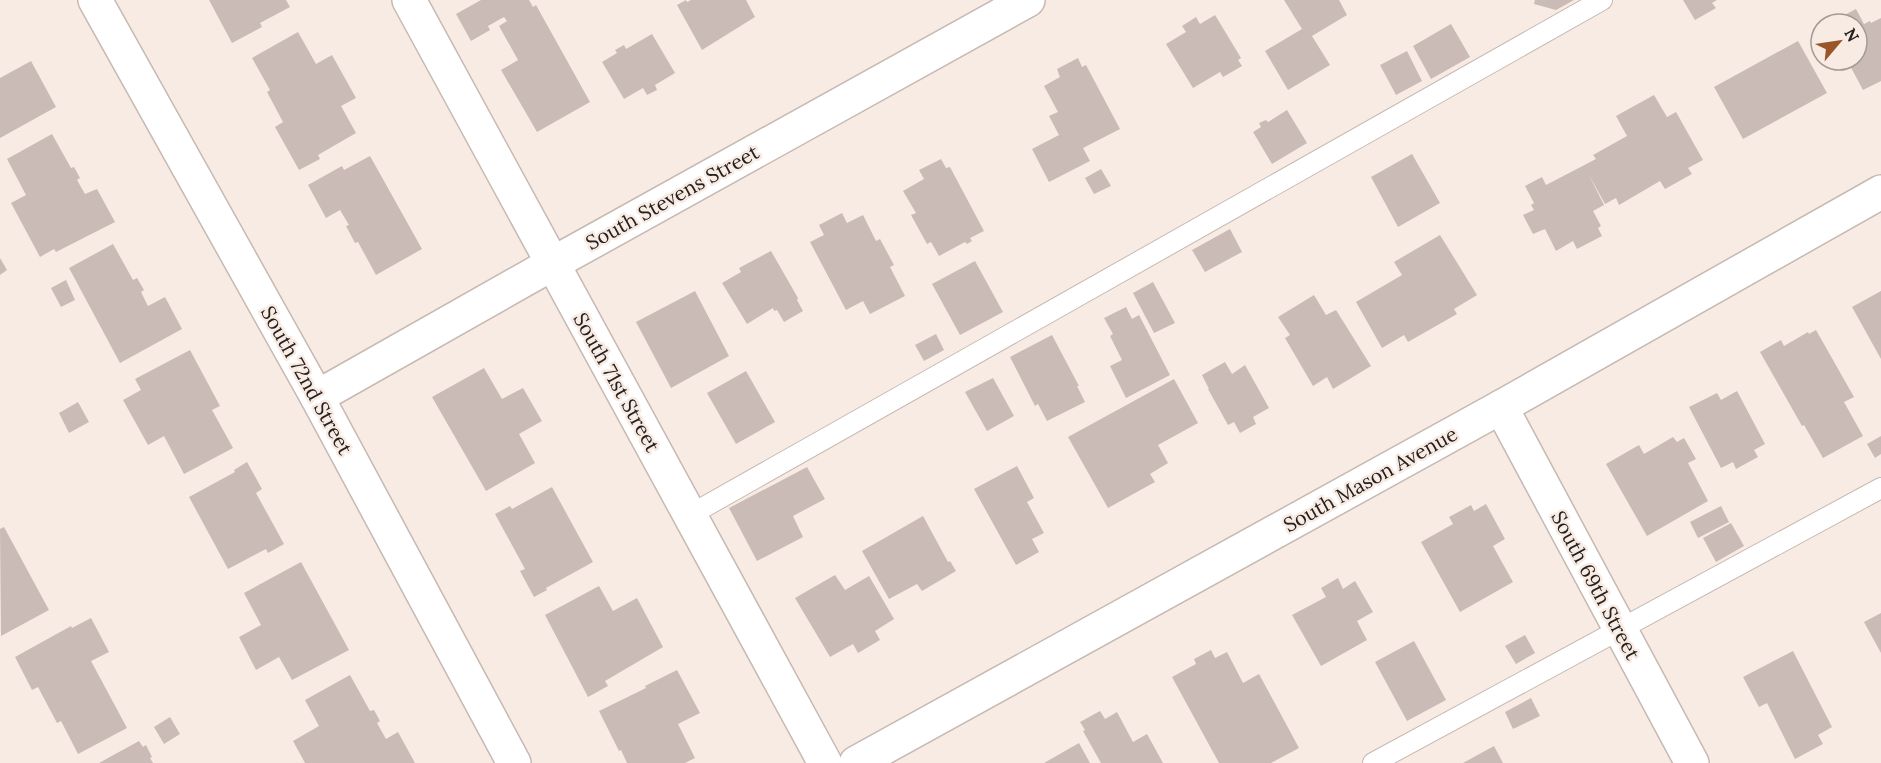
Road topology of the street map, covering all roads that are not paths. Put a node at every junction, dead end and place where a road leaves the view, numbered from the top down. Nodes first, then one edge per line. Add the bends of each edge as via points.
1 (95, 0) edge
2 (409, 0) edge
3 (1028, 0) edge
4 (1602, 0) edge
5 (1881, 192) edge
6 (552, 264) junction
7 (317, 397) junction
8 (1501, 407) junction
9 (1881, 488) edge
10 (690, 515) junction
11 (1620, 629) junction
12 (514, 763) edge
13 (825, 763) edge
14 (856, 763) edge
15 (1373, 763) edge
16 (1692, 763) edge

1 - 7 street, South 72nd Street
2 - 6 street, South 71st Street
3 - 6 street, South Stevens Street
4 - 10 lane
5 - 8 street, South Mason Avenue
6 - 7 street, South Stevens Street
6 - 10 street, South 71st Street
7 - 12 street, South 72nd Street
8 - 11 street, South 69th Street
8 - 14 street, South Mason Avenue
9 - 11 lane
10 - 13 street, South 71st Street
11 - 15 lane
11 - 16 street, South 69th Street

